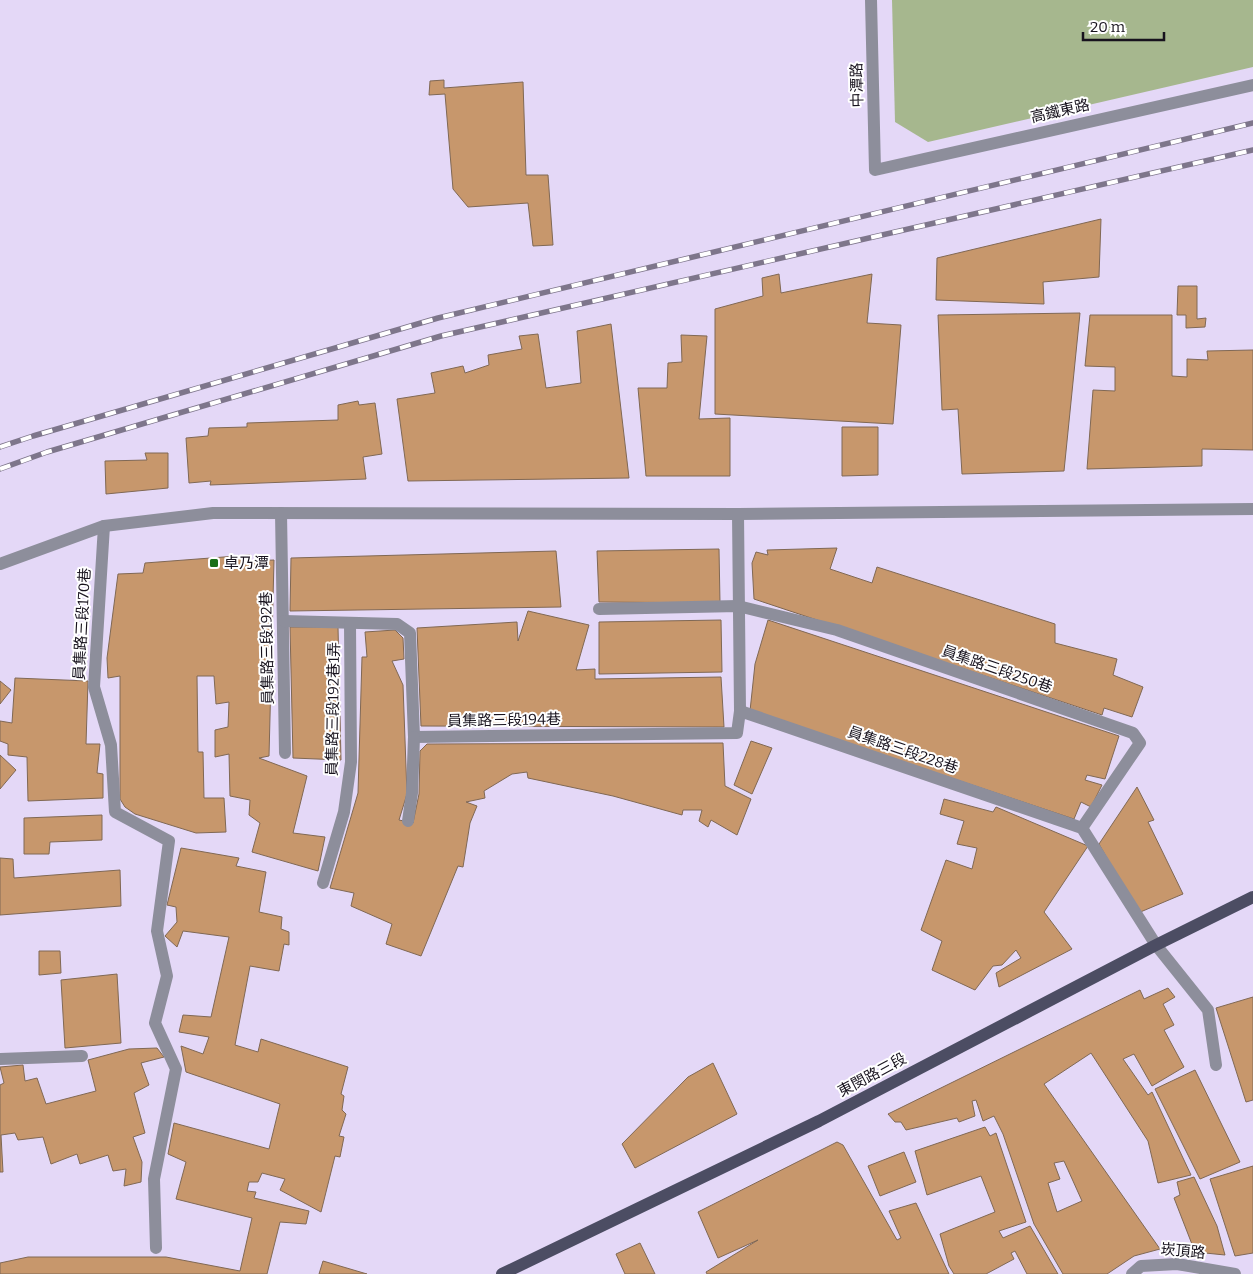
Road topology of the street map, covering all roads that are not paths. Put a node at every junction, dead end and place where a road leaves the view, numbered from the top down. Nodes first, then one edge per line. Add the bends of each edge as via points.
1 (871, 0) edge
2 (1253, 84) edge
3 (875, 170) joint
4 (1253, 509) edge
5 (281, 513) junction
6 (738, 514) junction
7 (104, 526) junction
8 (0, 564) edge
9 (738, 606) junction
10 (599, 609) dead end
11 (284, 621) junction
12 (350, 623) junction
13 (740, 711) junction
14 (414, 737) junction
15 (285, 753) dead end
16 (408, 821) dead end
17 (1082, 828) junction
18 (323, 883) dead end
19 (1253, 897) edge
20 (1156, 946) junction
21 (82, 1056) dead end
22 (0, 1059) edge
23 (1216, 1065) dead end
24 (156, 1248) dead end
25 (1139, 1271) edge
26 (502, 1274) edge
27 (1235, 1274) edge

1 - 3 street, 中潭路
2 - 3 street, 高鐵東路
4 - 6 street
5 - 6 street
5 - 7 street via 213,513
5 - 11 street, 員集路三段192巷
6 - 9 street
7 - 8 street
7 - 24 street, 員集路三段170巷 via 94,687 111,745 115,812 169,841 157,931 167,976 155,1023 176,1070 154,1179
9 - 10 street, 員集路三段250巷
9 - 13 street
9 - 17 street, 員集路三段250巷 via 837,630 1133,733 1140,743
11 - 12 street
11 - 15 street, 員集路三段192巷
12 - 14 street via 396,624 410,633
12 - 18 street, 員集路三段192巷1弄 via 351,762 344,812
13 - 14 street, 員集路三段194巷 via 738,733
13 - 17 street, 員集路三段228巷
14 - 16 street
17 - 20 street
19 - 20 main road, 東閔路三段
20 - 23 street via 1208,1010
20 - 26 main road, 東閔路三段 via 820,1121
21 - 22 street
25 - 27 street, 崁頂路 via 1177,1264

